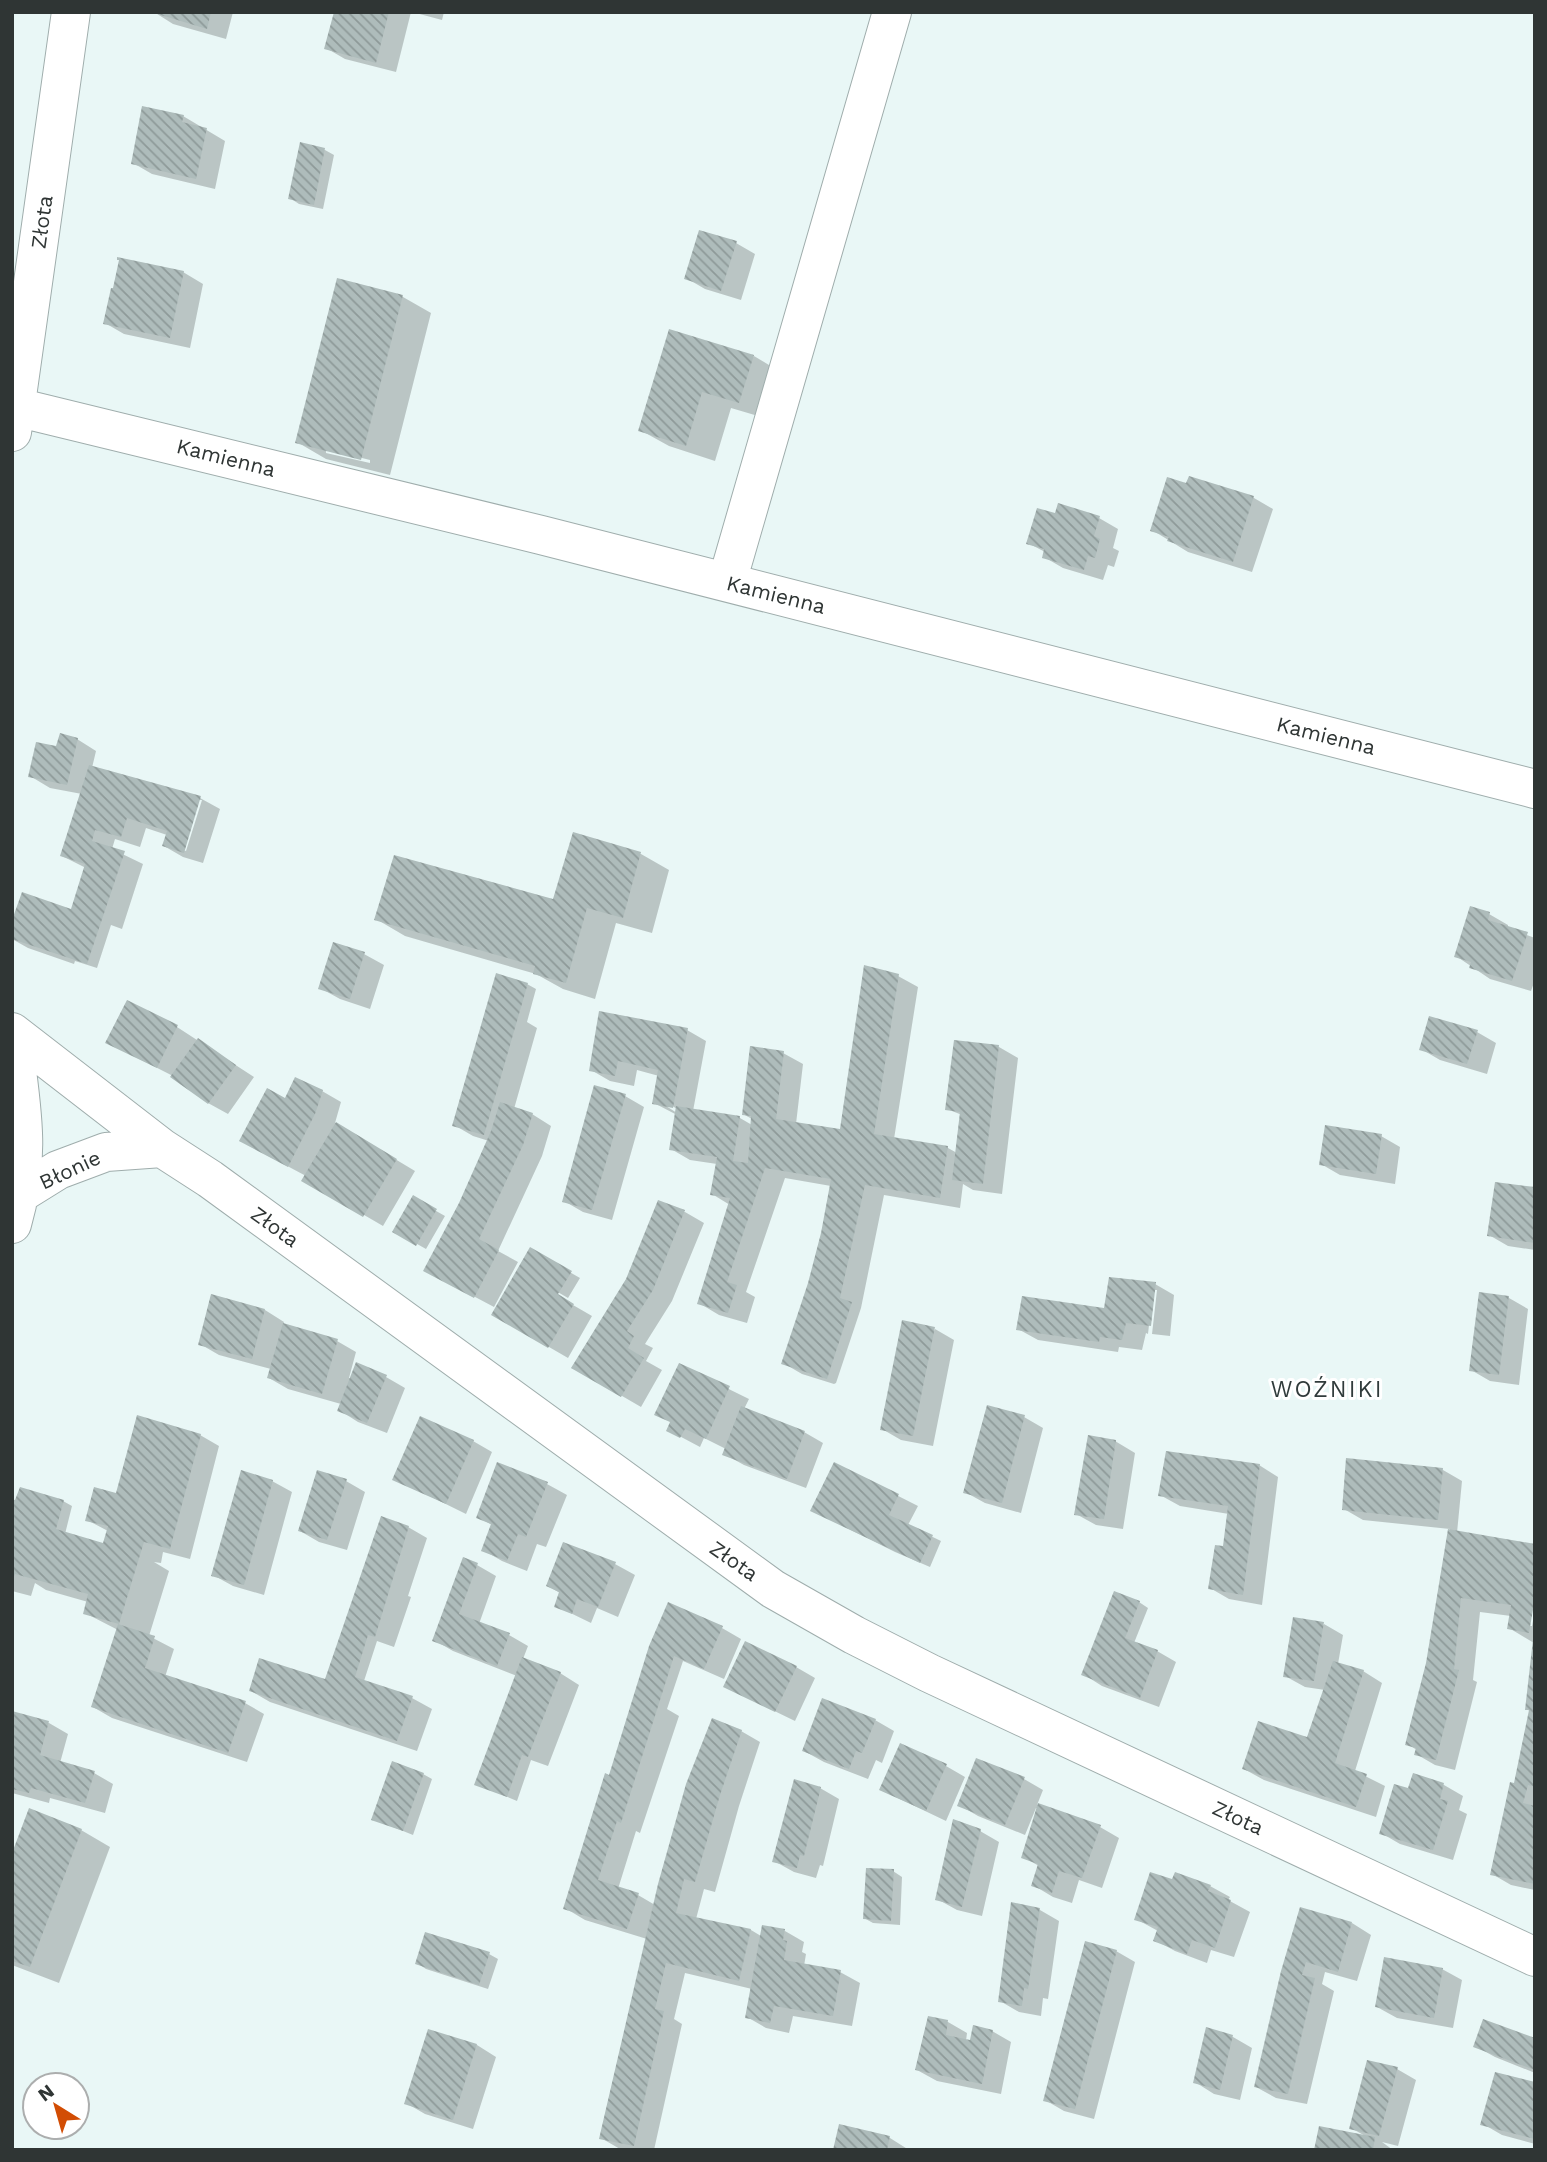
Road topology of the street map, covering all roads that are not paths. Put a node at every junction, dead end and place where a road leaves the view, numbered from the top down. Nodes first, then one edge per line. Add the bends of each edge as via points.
1 (71, 12) edge
2 (892, 12) edge
3 (14, 419) edge
4 (727, 582) junction
5 (1535, 789) edge
6 (12, 1033) edge
7 (162, 1148) junction
8 (17, 1209) edge
9 (1535, 1957) edge

1 - 3 street, Złota
2 - 4 street
3 - 4 street, Kamienna
4 - 5 street, Kamienna
6 - 7 street, Złota
6 - 8 street, Błonie via 25,1130
7 - 8 street, Błonie via 106,1152 58,1170
7 - 9 street, Złota via 773,1588 929,1673

